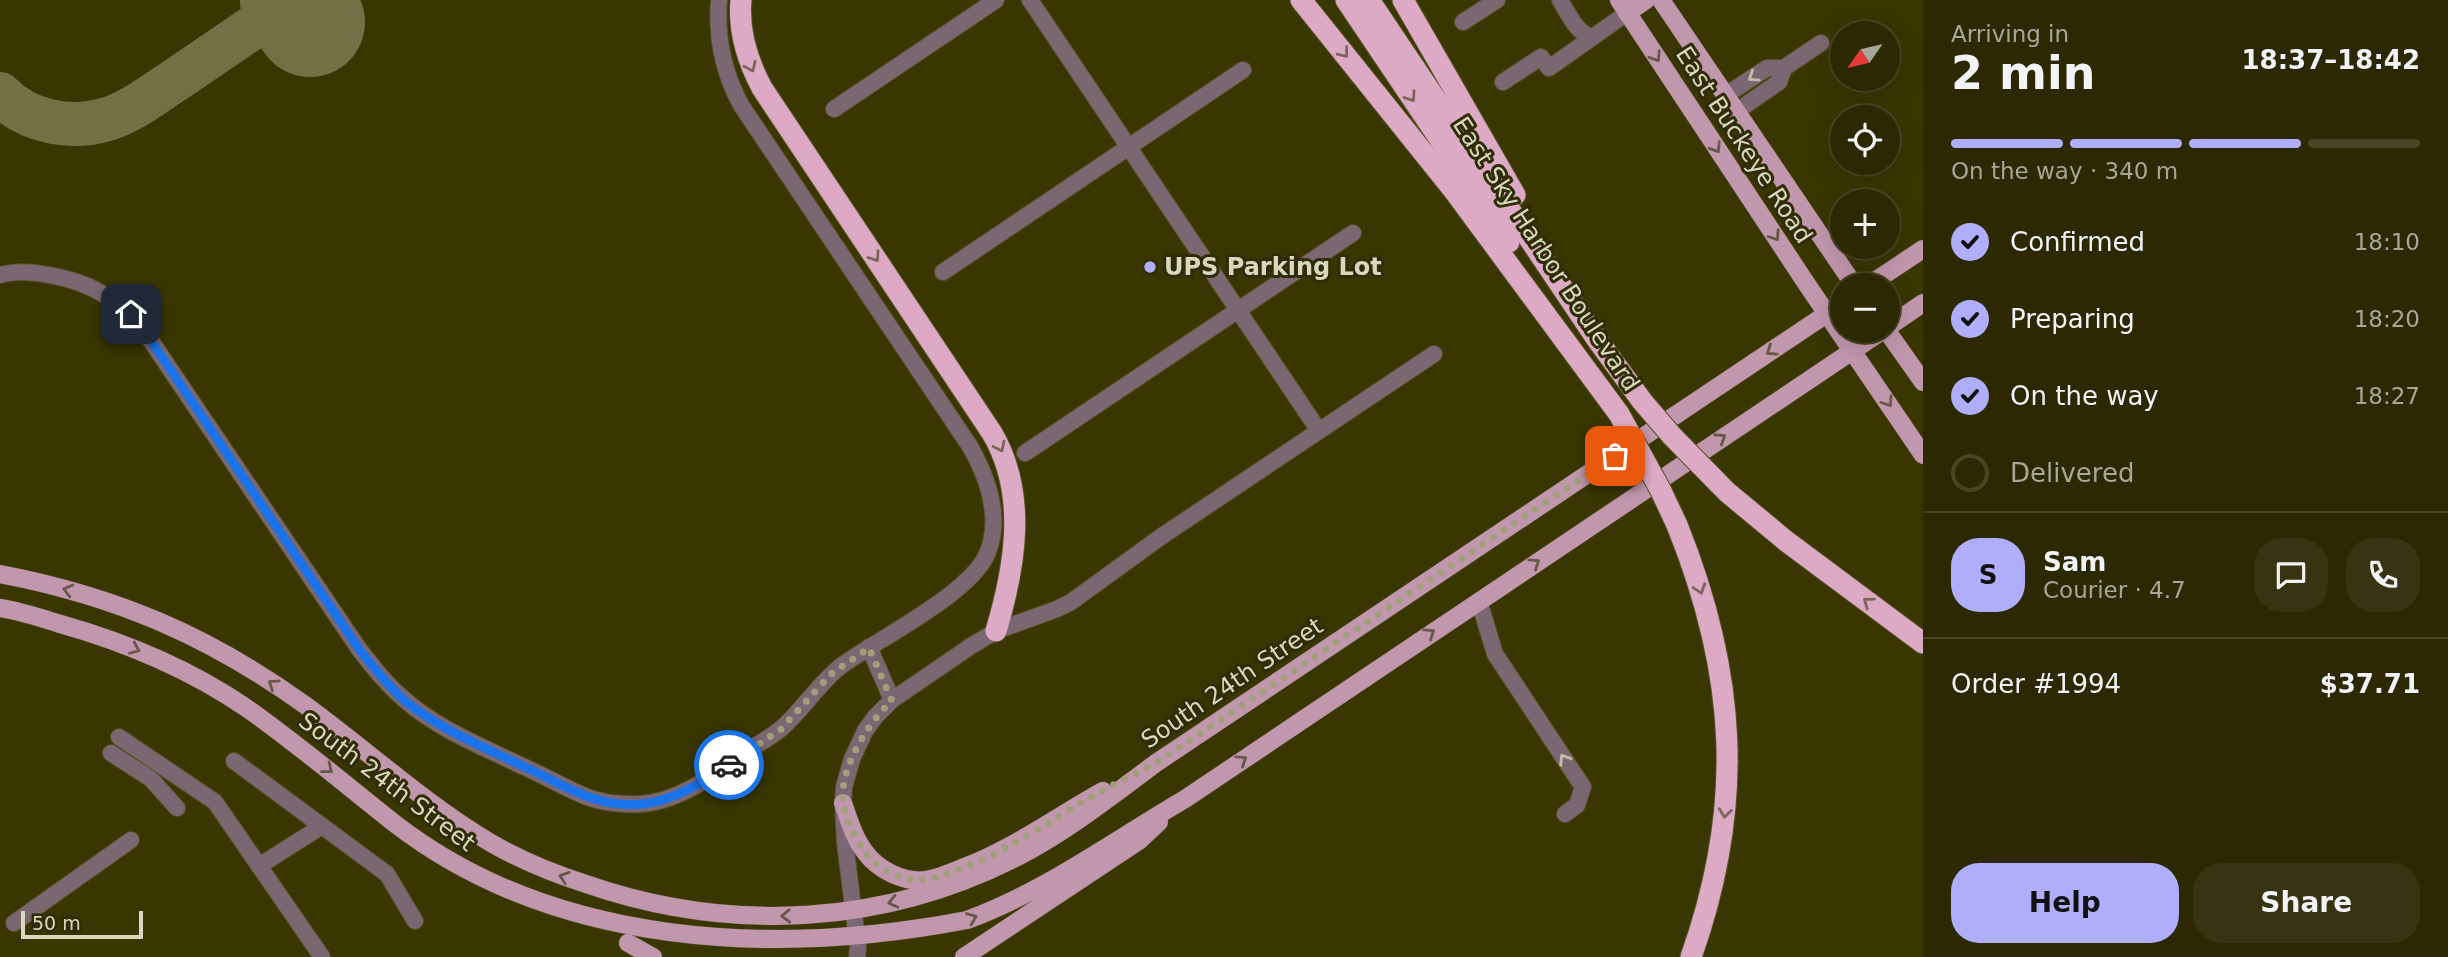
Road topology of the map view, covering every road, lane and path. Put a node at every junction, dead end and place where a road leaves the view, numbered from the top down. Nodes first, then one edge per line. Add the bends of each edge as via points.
1 (719, 0) edge
2 (741, 0) edge
3 (996, 0) edge
4 (1030, 0) edge
5 (1301, 0) edge
6 (1346, 0) edge
7 (1369, 0) edge
8 (1403, 0) edge
9 (1497, 0) edge
10 (1560, 0) edge
11 (1646, 0) edge
12 (1661, 0) edge
13 (1623, 6) edge
14 (1463, 22) dead end
15 (1591, 37) junction
16 (1821, 43) dead end
17 (1784, 68) junction
18 (1243, 70) dead end
19 (1503, 82) dead end
20 (1726, 96) junction
21 (834, 109) dead end
22 (1737, 111) junction
23 (1129, 147) junction
24 (1353, 233) dead end
25 (1923, 249) edge
26 (943, 272) dead end
27 (1552, 273) junction
28 (1846, 273) edge
29 (1887, 273) edge
30 (0, 275) edge
31 (1830, 301) edge
32 (1923, 303) edge
33 (1238, 310) junction
34 (1830, 311) edge
35 (1900, 319) edge
36 (1850, 343) edge
37 (1864, 343) edge
38 (1896, 343) edge
39 (1853, 350) junction
40 (1434, 354) dead end
41 (1923, 382) edge
42 (1619, 414) junction
43 (1319, 431) junction
44 (1025, 453) dead end
45 (1923, 455) edge
46 (0, 574) edge
47 (1479, 601) junction
48 (0, 608) edge
49 (996, 631) junction
50 (1923, 643) edge
51 (869, 648) junction
52 (892, 701) junction
53 (119, 737) dead end
54 (111, 753) dead end
55 (234, 761) dead end
56 (1156, 763) junction
57 (1185, 799) junction
58 (843, 803) junction
59 (177, 808) dead end
60 (1565, 814) dead end
61 (322, 826) junction
62 (131, 840) dead end
63 (259, 866) junction
64 (854, 909) junction
65 (415, 921) dead end
66 (14, 923) dead end
67 (612, 934) junction
68 (859, 954) edge
69 (322, 957) edge
70 (653, 957) edge
71 (964, 957) edge
72 (1690, 957) edge

1 - 51 street via 720,50 731,87 960,431 986,479 993,509 987,554 980,566 945,598
2 -> 49 highway via 746,55 762,88 1005,458 1013,490 1014,526 1011,574
3 - 21 street
4 - 23 street
5 -> 42 highway via 1455,192
6 -> 42 highway, East Sky Harbor Boulevard via 1564,324
7 - 27 highway, East Sky Harbor Boulevard
8 - 27 highway via 1511,188
9 - 14 street
10 - 15 street via 1578,29
11 - 13 main road
12 - 20 main road, East Buckeye Road
13 - 15 street
13 -> 31 main road, East Buckeye Road
15 - 19 street via 1549,68 1541,57
16 - 17 street
17 -> 20 street via 1767,68
17 - 22 street via 1779,82
18 - 23 street
20 - 22 main road, East Buckeye Road
22 - 28 main road, East Buckeye Road
23 - 26 street
23 - 33 street
24 - 33 street
25 - 29 main road
50 -> 27 highway, East Sky Harbor Boulevard, bridge via 1727,492 1642,401
30 - 51 street via 33,272 86,284 131,314 379,674 430,718 588,797 640,804 691,788 781,729 831,674
32 - 35 main road, South 24th Street
33 - 43 street
33 - 44 street
34 -> 56 main road, South 24th Street
36 - 39 main road, East Buckeye Road
37 - 39 main road, South 24th Street
38 - 41 main road
39 -> 45 main road, East Buckeye Road
47 -> 39 main road, South 24th Street
40 - 43 street
42 -> 72 highway, East Sky Harbor Boulevard, bridge via 1677,525 1698,581 1717,649 1726,710 1726,808 1717,868
43 - 49 street via 1071,601
64 -> 46 main road, South 24th Street via 725,916 604,891 534,867 449,816 239,660 115,603
57 -> 47 main road, South 24th Street
60 -> 47 street via 1577,805 1583,787 1495,654
48 -> 67 main road, South 24th Street via 114,639 184,669 246,708 430,850 543,909
49 - 52 street
51 - 52 street
52 - 58 street via 859,743
53 - 63 street via 215,802
54 - 59 street via 151,779
55 - 61 street
56 - 58 main road via 1004,850 926,880 903,878 872,860 856,839
56 -> 64 main road, South 24th Street via 1026,853 925,894
68 -> 57 main road, South 24th Street via 966,921 1024,896
57 - 71 main road via 1140,840
58 - 64 street
61 - 63 street
61 - 65 street via 387,874
62 - 66 street
63 - 69 street
64 - 68 street
67 - 68 main road, South 24th Street via 736,954
67 - 70 main road

